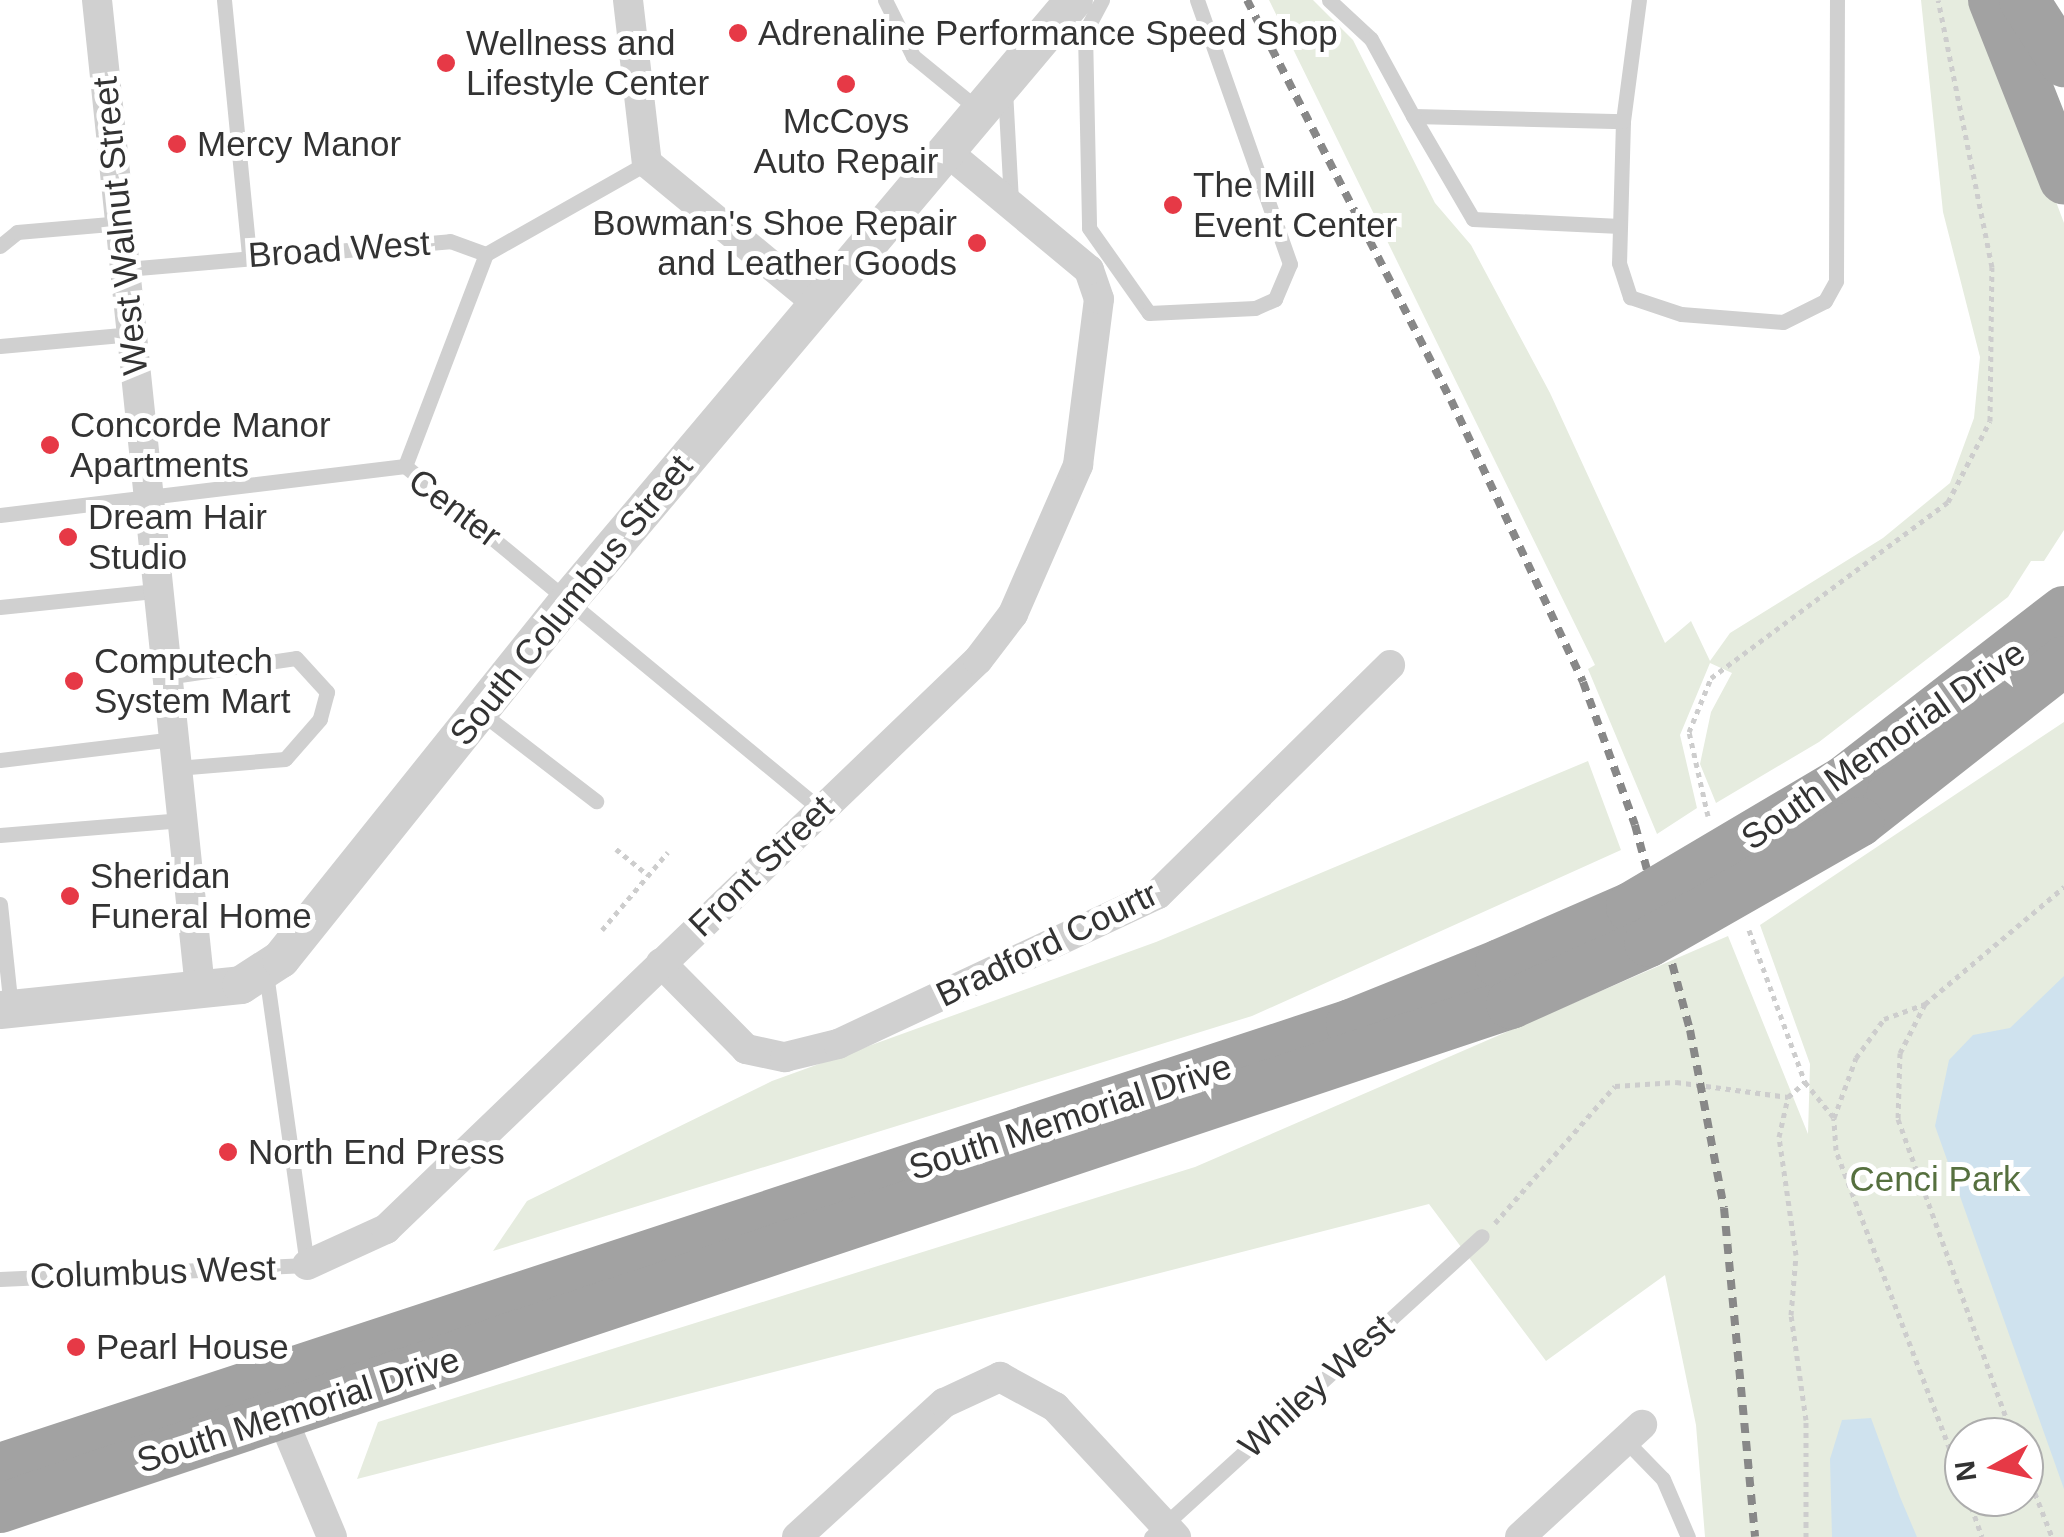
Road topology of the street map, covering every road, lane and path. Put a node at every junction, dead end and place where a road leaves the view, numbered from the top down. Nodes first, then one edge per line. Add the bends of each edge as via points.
1 (97, 0) edge
2 (224, 0) edge
3 (628, 0) edge
4 (885, 0) edge
5 (1102, 0) edge
6 (1198, 0) edge
7 (1330, 0) edge
8 (1639, 0) edge
9 (1837, 0) edge
10 (1938, 0) edge
11 (1993, 0) edge
12 (2024, 0) edge
13 (1062, 8) edge
14 (2064, 62) edge
15 (1004, 81) junction
16 (979, 110) junction
17 (1413, 116) junction
18 (1624, 120) junction
19 (946, 150) junction
20 (646, 163) junction
21 (2064, 180) edge
22 (1011, 206) junction
23 (122, 223) junction
24 (1620, 226) junction
25 (0, 246) edge
26 (486, 254) junction
27 (250, 255) junction
28 (126, 269) junction
29 (817, 302) junction
30 (132, 334) junction
31 (0, 346) edge
32 (405, 466) junction
33 (146, 501) junction
34 (0, 515) edge
35 (2064, 576) edge
36 (156, 590) junction
37 (570, 598) junction
38 (0, 607) edge
39 (2064, 611) edge
40 (2040, 657) edge
41 (1390, 665) dead end
42 (166, 677) junction
43 (479, 711) junction
44 (174, 754) junction
45 (0, 760) edge
46 (596, 802) dead end
47 (820, 809) junction
48 (182, 820) junction
49 (1713, 831) dead end
50 (0, 835) edge
51 (616, 849) dead end
52 (668, 852) dead end
53 (648, 876) junction
54 (2064, 887) edge
55 (0, 904) edge
56 (1747, 925) dead end
57 (602, 930) dead end
58 (660, 963) junction
59 (266, 973) junction
60 (1506, 984) junction
61 (200, 989) junction
62 (1924, 1004) junction
63 (6, 1009) edge
64 (1805, 1082) junction
65 (1788, 1097) junction
66 (1834, 1118) junction
67 (1482, 1236) joint
68 (307, 1265) junction
69 (0, 1279) edge
70 (281, 1415) junction
71 (2007, 1417) edge
72 (1634, 1433) joint
73 (1944, 1434) edge
74 (0, 1468) edge
75 (0, 1508) edge
76 (1164, 1533) edge
77 (332, 1537) edge
78 (797, 1537) edge
79 (1520, 1537) edge
80 (1688, 1537) edge
81 (1806, 1537) edge

1 - 23 street, West Walnut Street
2 - 27 lane
3 - 20 street
4 - 16 lane via 914,56
5 - 6 lane via 1085,32 1089,228 1149,313 1255,308 1275,298 1290,264
7 - 17 lane via 1372,39
8 - 18 lane
9 - 24 lane via 1838,262 1825,301 1783,322 1643,307 1623,285
10 - 49 path via 1992,266 1990,421 1948,502 1711,678 1688,732
11 - 21 highway
12 - 14 highway
13 - 15 street, South Columbus Street
15 - 16 street, South Columbus Street
15 - 22 lane
16 - 19 street, South Columbus Street
17 - 18 lane
17 - 24 lane via 1473,219
18 - 24 lane
19 - 22 street, Front Street
19 - 29 street, South Columbus Street
20 - 26 lane
20 - 29 street
22 - 47 street, Front Street via 1096,283 1078,465 1013,614 978,660
23 - 25 lane via 17,232
23 - 28 street, West Walnut Street
26 - 27 lane, Broad West via 450,240
26 - 32 lane
27 - 28 lane, Broad West
28 - 30 street, West Walnut Street
29 - 37 street, South Columbus Street
30 - 31 lane
30 - 33 street, West Walnut Street
32 - 33 lane, Center
32 - 37 lane, Center
33 - 34 lane, Center
33 - 36 street, West Walnut Street
35 - 40 highway
36 - 38 lane
36 - 42 street, West Walnut Street
37 - 43 street, South Columbus Street
37 - 47 lane, Center
39 - 40 highway, South Memorial Drive
40 - 60 highway, South Memorial Drive, bridge via 1650,942
41 - 58 street, Bradford Courtr via 1158,894 838,1044 785,1057 746,1049
42 - 44 street, West Walnut Street
42 - 44 lane via 296,658 327,692 320,719 286,760
43 - 46 lane
43 - 59 street, South Columbus Street
44 - 45 lane
44 - 48 street, West Walnut Street
47 - 58 street, Front Street
48 - 50 lane
48 - 61 street, West Walnut Street
51 - 53 path
52 - 53 path
53 - 57 path
54 - 62 path
55 - 63 lane
56 - 64 path
58 - 68 street, Front Street via 386,1229
59 - 61 street
59 - 68 lane
60 - 70 highway, South Memorial Drive
60 - 74 highway, South Memorial Drive via 1351,1024
61 - 63 street
62 - 66 path via 1894,1012 1866,1039
62 - 71 path via 1900,1053 1898,1119
64 - 65 path
64 - 66 path
65 - 67 path via 1676,1082 1614,1086
65 - 81 path via 1779,1137 1796,1255 1791,1315 1806,1420
66 - 73 path via 1836,1150
67 - 76 lane, Whiley West
68 - 69 lane, Columbus West
70 - 75 highway, South Memorial Drive
70 - 77 street
72 - 79 street
72 - 80 lane
76 - 78 street via 1036,1391 982,1379

